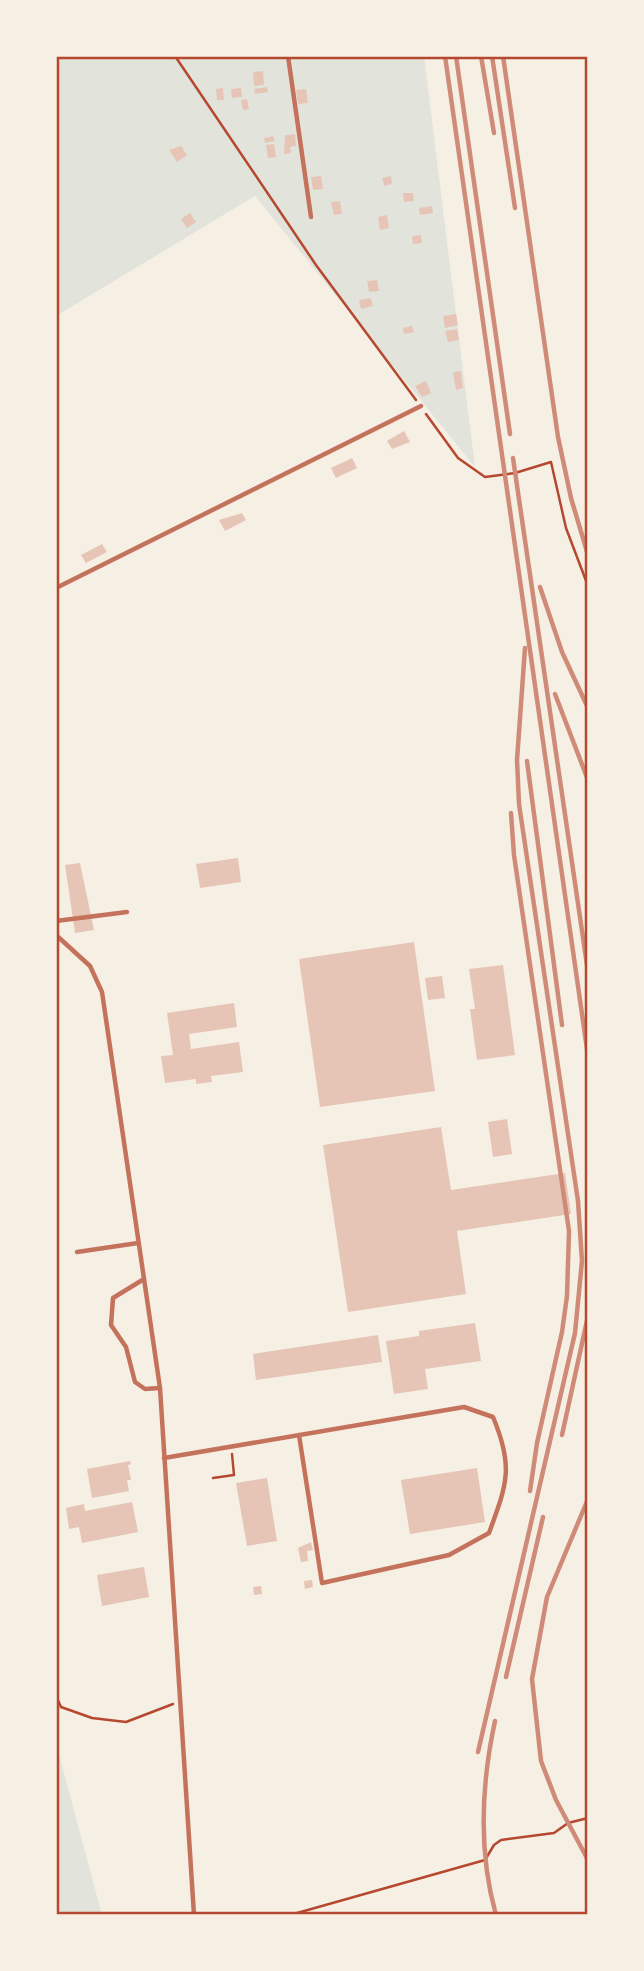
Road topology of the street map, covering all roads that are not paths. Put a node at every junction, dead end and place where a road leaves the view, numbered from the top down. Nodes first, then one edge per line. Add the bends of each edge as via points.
1 (288, 56) edge
2 (311, 217) dead end
3 (421, 406) road end
4 (56, 588) edge
5 (127, 912) dead end
6 (56, 920) edge
7 (56, 935) edge
8 (138, 1243) junction
9 (77, 1252) dead end
10 (144, 1279) junction
11 (160, 1388) junction
12 (299, 1435) junction
13 (164, 1458) junction
14 (194, 1915) edge

1 - 2 lane
3 - 4 lane
5 - 6 lane
7 - 8 lane via 90,966 102,992
8 - 9 lane
8 - 10 lane
10 - 11 lane
10 - 11 lane via 113,1298 111,1325 126,1347 135,1382 145,1388
11 - 13 lane
12 - 12 lane via 464,1406 493,1417 508,1468 489,1533 449,1555 322,1583
12 - 13 lane
13 - 14 lane

